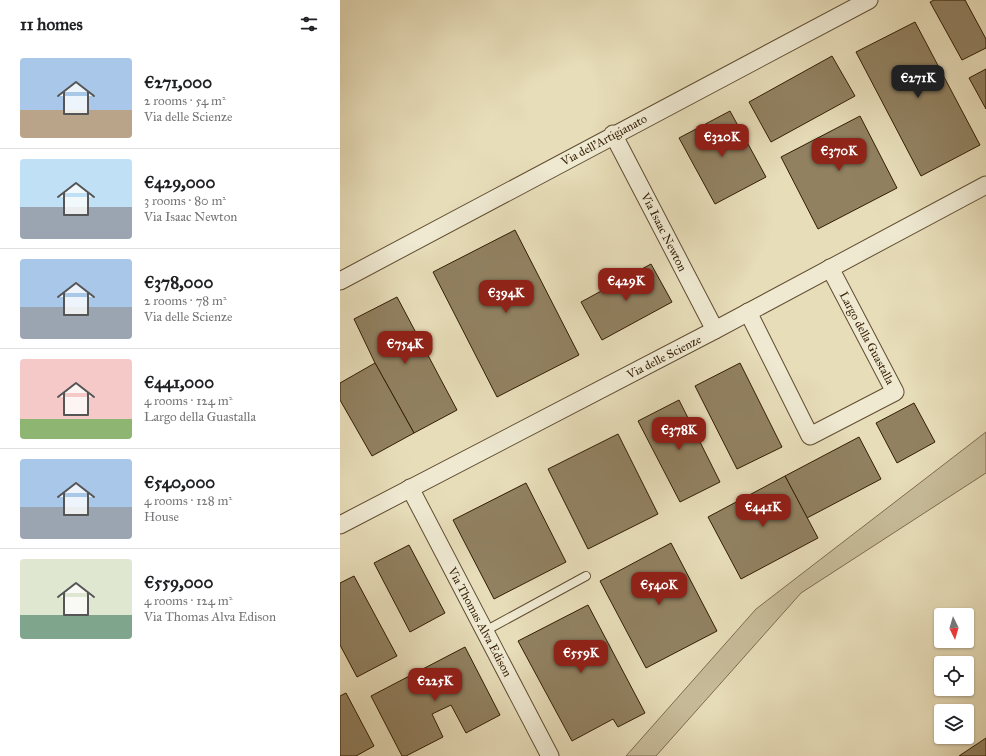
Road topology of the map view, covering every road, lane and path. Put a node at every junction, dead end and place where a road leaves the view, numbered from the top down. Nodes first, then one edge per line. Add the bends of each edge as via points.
1 (869, 0) edge
2 (614, 134) junction
3 (986, 184) edge
4 (830, 268) junction
5 (340, 281) edge
6 (748, 312) junction
7 (715, 330) junction
8 (410, 488) junction
9 (340, 525) edge
10 (586, 576) dead end
11 (485, 631) junction
12 (550, 756) edge

1 - 2 street, Via dell'Artigianato
2 - 5 street, Via dell'Artigianato
2 - 7 street, Via Isaac Newton
3 - 4 street, Via delle Scienze
4 - 6 street, Via delle Scienze
4 - 6 street, Largo della Guastalla via 895,392 810,436
6 - 7 street, Via delle Scienze
7 - 8 street, Via delle Scienze
8 - 9 street, Via delle Scienze
8 - 11 street, Via Thomas Alva Edison
10 - 11 lane
11 - 12 street, Via Thomas Alva Edison

